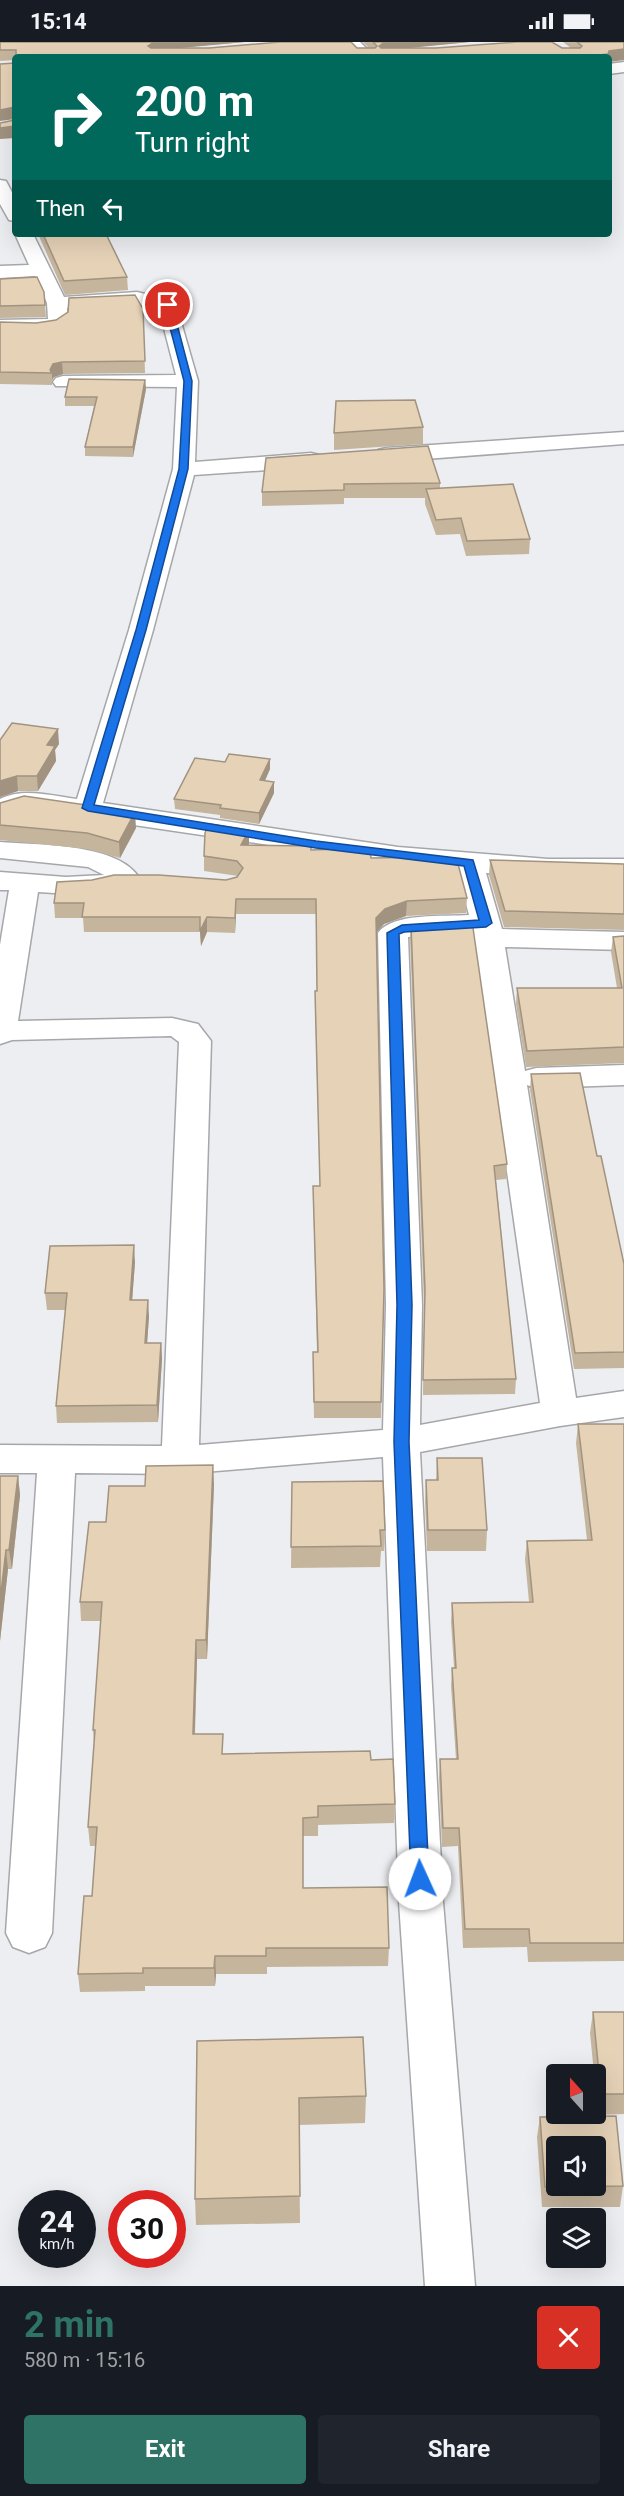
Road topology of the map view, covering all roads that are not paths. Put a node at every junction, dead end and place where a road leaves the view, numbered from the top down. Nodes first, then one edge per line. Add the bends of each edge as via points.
1 (351, 42) edge
2 (364, 54) edge
3 (0, 185) edge
4 (12, 210) edge
5 (21, 241) edge
6 (42, 270) junction
7 (0, 272) edge
8 (57, 303) junction
9 (0, 326) edge
10 (188, 381) junction
11 (63, 382) dead end
12 (624, 438) edge
13 (362, 456) edge
14 (327, 459) edge
15 (184, 469) junction
16 (88, 808) junction
17 (0, 810) edge
18 (0, 850) edge
19 (469, 863) junction
20 (624, 868) edge
21 (13, 882) edge
22 (488, 931) junction
23 (624, 941) edge
24 (1, 1033) edge
25 (624, 1075) edge
26 (510, 1079) junction
27 (624, 1404) edge
28 (560, 1413) junction
29 (401, 1442) junction
30 (57, 1458) junction
31 (0, 1459) edge
32 (180, 1460) junction
33 (29, 1933) dead end
34 (450, 2286) edge

1 - 2 street
3 - 4 street
5 - 6 street
6 - 7 street
6 - 8 street
8 - 9 street via 58,322 47,326
8 - 10 street via 137,298 168,305
10 - 11 street
10 - 15 street
12 - 13 street
14 - 15 street
15 - 16 street
16 - 17 street via 25,801
16 - 19 street via 316,845
18 - 21 street via 88,859 136,877 84,885
19 - 20 street
19 - 22 street
21 - 24 street
22 - 23 street
22 - 26 street
22 - 29 street via 402,928 393,933 404,1305
24 - 32 street via 171,1027 187,1031 195,1041
25 - 26 street
26 - 28 street
27 - 28 street
28 - 29 street
29 - 32 street
29 - 34 street via 421,1902
30 - 31 street
30 - 32 street
30 - 33 street

